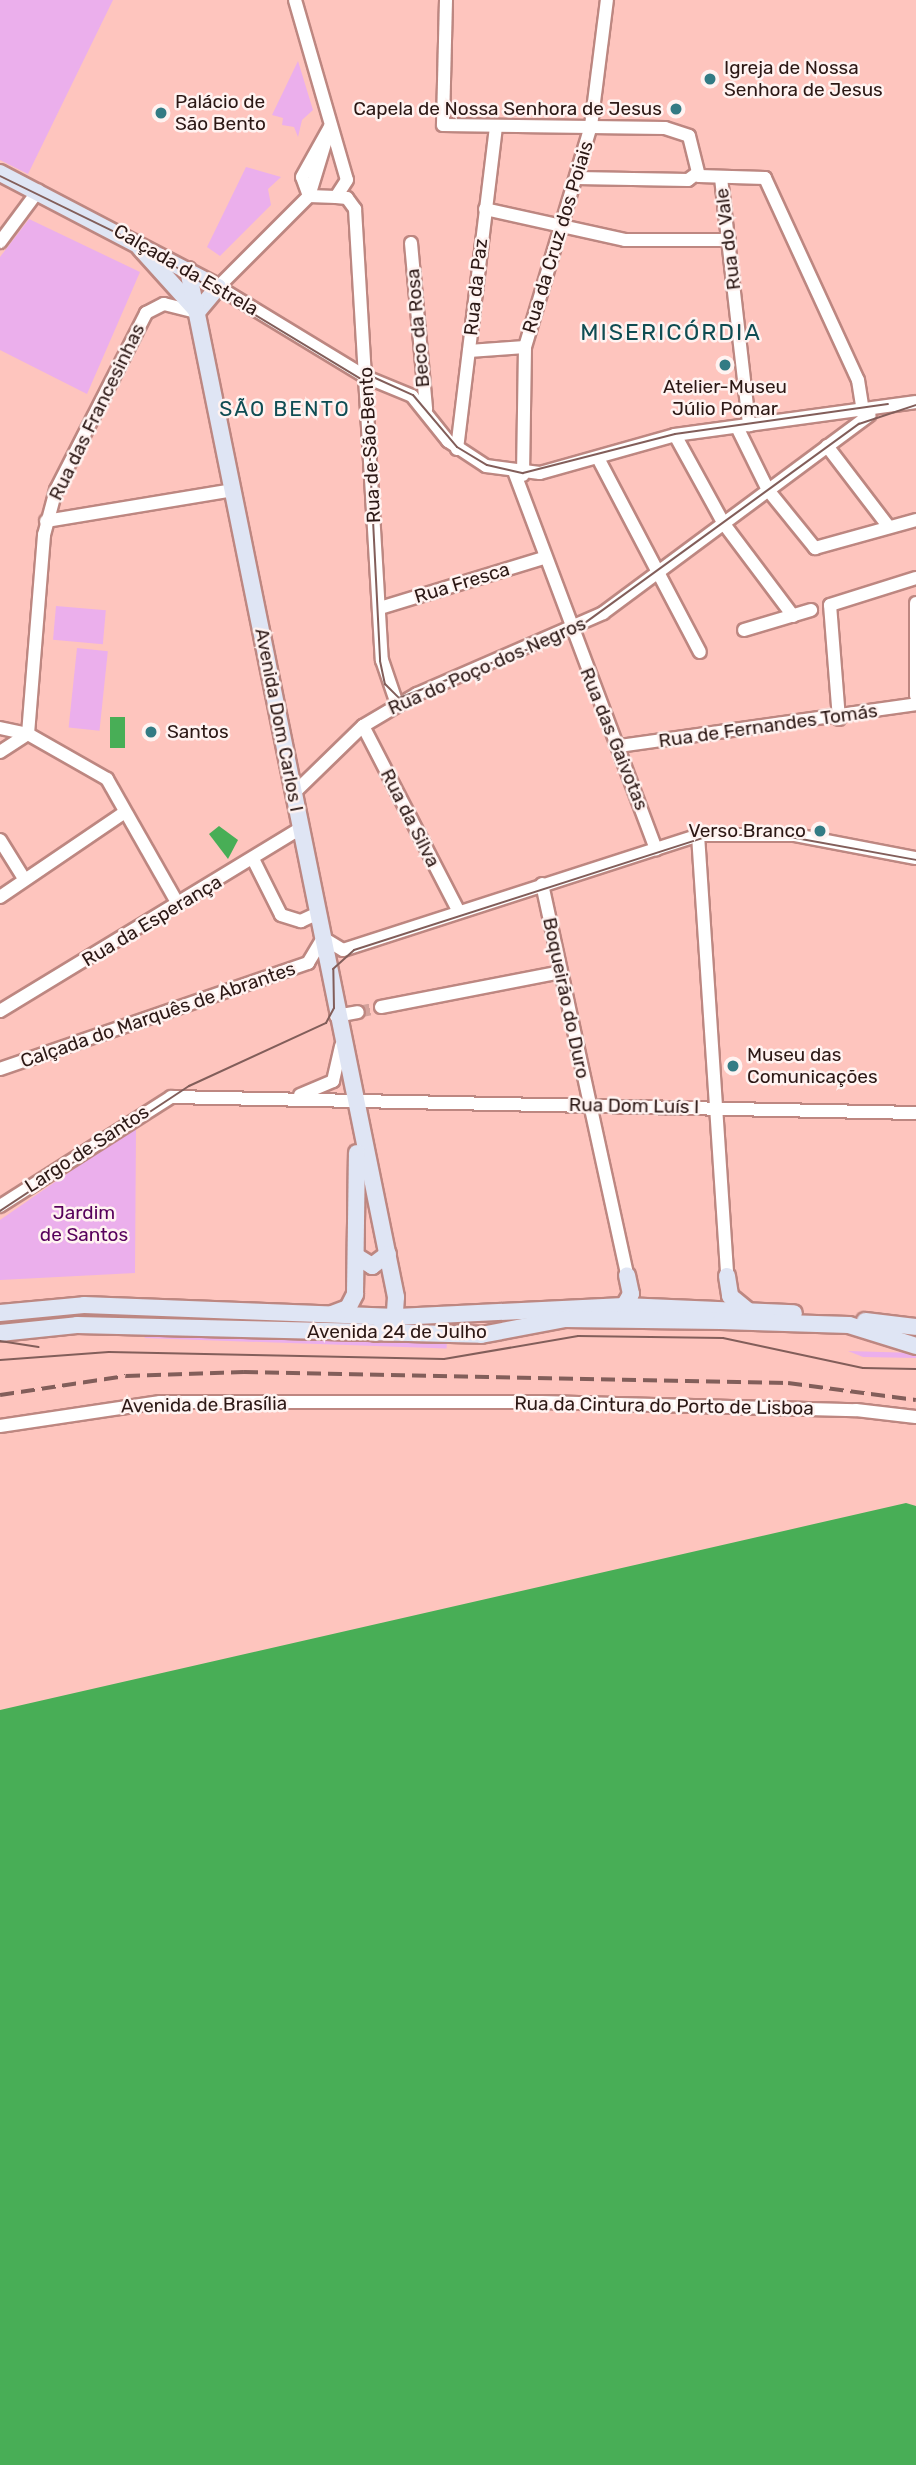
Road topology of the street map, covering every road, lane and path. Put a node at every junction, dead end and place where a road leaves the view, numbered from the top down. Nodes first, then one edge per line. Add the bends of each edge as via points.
1 (295, 0) edge
2 (446, 0) edge
3 (607, 0) edge
4 (496, 126) junction
5 (591, 126) junction
6 (330, 127) junction
7 (0, 173) edge
8 (696, 174) junction
9 (577, 178) junction
10 (720, 178) junction
11 (38, 191) junction
12 (341, 193) junction
13 (309, 196) junction
14 (485, 209) junction
15 (564, 227) junction
16 (127, 234) junction
17 (729, 240) junction
18 (0, 242) edge
19 (411, 243) dead end
20 (188, 270) junction
21 (218, 287) junction
22 (197, 312) junction
23 (525, 346) junction
24 (469, 351) junction
25 (366, 377) junction
26 (910, 403) edge
27 (426, 413) junction
28 (863, 414) junction
29 (743, 426) junction
30 (676, 435) junction
31 (825, 447) junction
32 (457, 449) junction
33 (598, 458) junction
34 (519, 474) junction
35 (233, 490) junction
36 (768, 490) junction
37 (916, 520) edge
38 (46, 521) junction
39 (724, 524) junction
40 (889, 527) junction
41 (544, 558) junction
42 (657, 574) junction
43 (916, 578) edge
44 (916, 603) edge
45 (380, 608) junction
46 (811, 610) dead end
47 (793, 616) junction
48 (914, 628) edge
49 (744, 630) dead end
50 (570, 631) junction
51 (700, 652) dead end
52 (916, 696) edge
53 (397, 704) junction
54 (916, 704) edge
55 (839, 719) junction
56 (363, 726) junction
57 (0, 728) edge
58 (28, 734) junction
59 (620, 746) junction
60 (0, 752) edge
61 (294, 793) junction
62 (125, 811) junction
63 (301, 828) junction
64 (698, 835) junction
65 (0, 840) edge
66 (656, 849) junction
67 (916, 858) edge
68 (254, 861) junction
69 (23, 877) junction
70 (542, 884) junction
71 (0, 897) edge
72 (177, 902) junction
73 (458, 910) junction
74 (318, 913) junction
75 (323, 938) junction
76 (561, 972) junction
77 (381, 1007) tunnel mouth
78 (0, 1011) edge
79 (358, 1012) tunnel mouth
80 (336, 1016) junction
81 (341, 1046) junction
82 (0, 1069) edge
83 (176, 1097) joint
84 (293, 1098) junction
85 (352, 1100) junction
86 (589, 1105) junction
87 (716, 1108) junction
88 (916, 1113) edge
89 (358, 1130) junction
90 (0, 1206) edge
91 (388, 1254) junction
92 (356, 1256) junction
93 (627, 1275) joint
94 (727, 1276) joint
95 (624, 1306) junction
96 (747, 1310) junction
97 (0, 1313) edge
98 (316, 1314) junction
99 (397, 1317) junction
100 (916, 1327) edge
101 (0, 1333) edge
102 (375, 1333) junction
103 (916, 1346) edge
104 (411, 1405) joint
105 (916, 1418) edge
106 (0, 1426) edge

1 - 6 street, Rua de São Bento
2 - 4 street via 443,125
3 - 5 street, Rua da Cruz dos Poiais
4 - 5 street
4 - 14 street, Rua da Paz
5 - 8 street via 679,131 689,136
5 - 9 street, Rua da Cruz dos Poiais
6 - 12 street, Rua de São Bento
6 - 13 street
7 - 11 main road, Calçada da Estrela
8 - 9 street via 688,180
8 - 10 street
9 - 15 street, Rua da Cruz dos Poiais
10 - 17 street, Rua do Vale
10 - 28 street via 761,176 767,181 858,380
11 - 16 main road, Calçada da Estrela
11 - 18 street
12 - 13 street
12 - 25 street, Rua de São Bento via 355,209
13 - 21 street
14 - 15 street
14 - 24 street, Rua da Paz
15 - 17 street via 625,240
15 - 23 street, Rua da Cruz dos Poiais
16 - 20 main road, Calçada da Estrela
16 - 22 main road
17 - 29 street, Rua do Vale
19 - 27 street, Beco da Rosa
20 - 21 main road, Calçada da Estrela
20 - 22 main road, Avenida Dom Carlos I
21 - 22 main road
21 - 25 street, Calçada da Estrela
22 - 35 main road, Avenida Dom Carlos I
22 - 38 street, Rua das Francesinhas via 171,303 146,313
23 - 24 street
23 - 34 street, Rua da Cruz dos Poiais
24 - 32 street, Rua da Paz
25 - 27 street, Calçada da Estrela via 412,396
25 - 45 street, Rua de São Bento
26 - 28 street
27 - 32 street, Calçada da Estrela
28 - 29 street
28 - 31 street, Rua do Poço dos Negros
29 - 30 street
29 - 36 street
30 - 33 street
30 - 39 street
31 - 36 street, Rua do Poço dos Negros
31 - 40 street
32 - 34 street
33 - 34 street
33 - 42 street
34 - 41 street, Rua da Cruz dos Poiais
35 - 38 street
35 - 61 main road, Avenida Dom Carlos I
36 - 39 street, Rua do Poço dos Negros
36 - 40 street via 816,548
37 - 40 street
38 - 58 street, Rua das Francesinhas
39 - 42 street, Rua do Poço dos Negros
39 - 47 street
41 - 45 street, Rua Fresca
41 - 50 street, Rua das Gaivotas
42 - 50 street, Rua do Poço dos Negros
42 - 51 street
43 - 55 street via 830,605
44 - 48 street
45 - 53 street, Rua de São Bento via 383,675
46 - 47 street
47 - 49 street
48 - 52 street
50 - 53 street, Rua do Poço dos Negros
50 - 59 street, Rua das Gaivotas
53 - 56 street, Rua do Poço dos Negros
54 - 55 street, Rua de Fernandes Tomás
55 - 59 street, Rua de Fernandes Tomás
56 - 61 street, Rua do Poço dos Negros
56 - 73 street, Rua da Silva
57 - 58 street
58 - 60 street
58 - 62 street via 107,779
59 - 66 street, Rua das Gaivotas
61 - 63 main road, Avenida Dom Carlos I
62 - 69 street
62 - 72 street
63 - 68 street, Rua da Esperança
63 - 74 main road, Avenida Dom Carlos I
64 - 66 street
64 - 67 street via 795,835
64 - 87 street
65 - 69 street
66 - 70 street
68 - 72 street, Rua da Esperança
68 - 74 street via 281,915 302,921
69 - 71 street
70 - 73 street
70 - 76 street, Boqueirão do Duro
72 - 78 street, Rua da Esperança
73 - 75 street via 344,950
74 - 75 main road, Avenida Dom Carlos I
75 - 80 main road, Avenida Dom Carlos I
75 - 82 street, Calçada do Marquês de Abrantes via 308,963
76 - 77 street
76 - 86 street, Boqueirão do Duro
79 - 80 street
80 - 81 main road, Avenida Dom Carlos I
81 - 84 street via 331,1083
81 - 85 main road, Avenida Dom Carlos I
83 - 84 street, Rua Dom Luís I
83 - 90 street, Largo de Santos via 147,1109
84 - 85 street, Rua Dom Luís I
85 - 86 street, Rua Dom Luís I
85 - 89 main road, Avenida Dom Carlos I
86 - 87 street, Rua Dom Luís I
86 - 93 street, Boqueirão do Duro
87 - 88 street, Rua Dom Luís I
87 - 94 street
89 - 91 main road, Avenida Dom Carlos I
89 - 92 main road, Avenida Dom Carlos I
91 - 92 main road via 372,1266
91 - 99 main road, Avenida Dom Carlos I
92 - 98 main road, Avenida Dom Carlos I via 352,1303 337,1313
93 - 95 main road via 631,1294
94 - 96 main road via 730,1296
95 - 96 main road, Avenida 24 de Julho
95 - 99 main road, Avenida 24 de Julho
96 - 100 main road, Avenida 24 de Julho
97 - 98 main road, Avenida 24 de Julho via 84,1305
98 - 99 main road, Avenida 24 de Julho
99 - 102 main road
101 - 102 main road, Avenida 24 de Julho via 77,1325
102 - 103 main road, Avenida 24 de Julho via 481,1335 565,1319 722,1321 849,1325
104 - 105 street, Rua da Cintura do Porto de Lisboa via 715,1406
104 - 106 street, Avenida de Brasília via 160,1402

